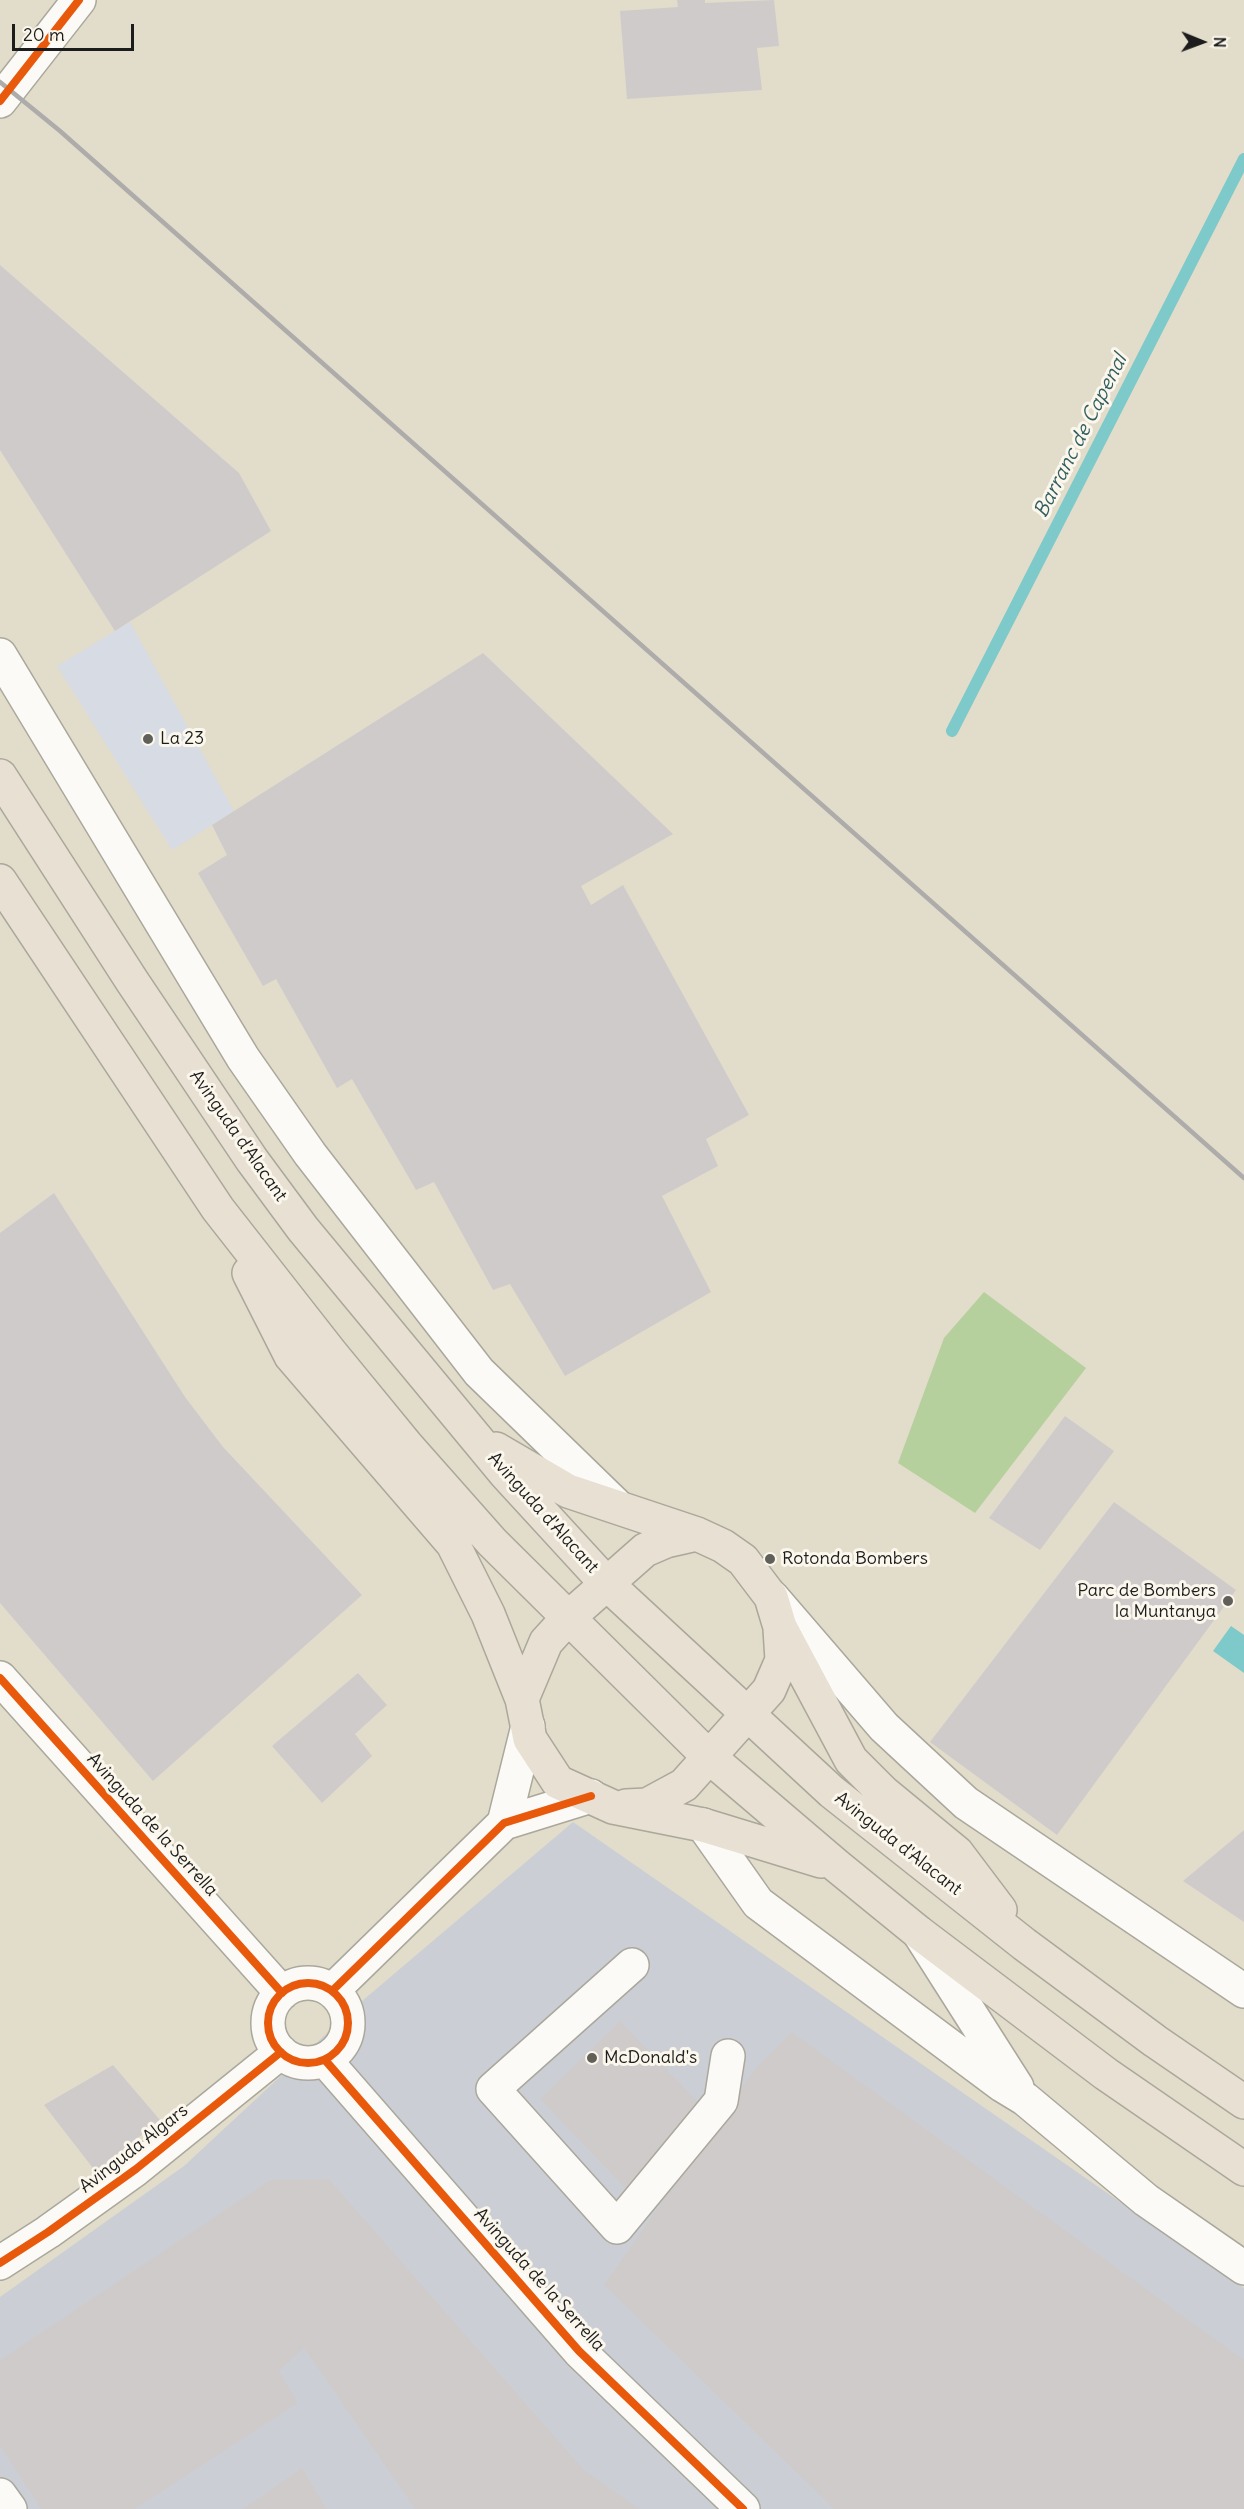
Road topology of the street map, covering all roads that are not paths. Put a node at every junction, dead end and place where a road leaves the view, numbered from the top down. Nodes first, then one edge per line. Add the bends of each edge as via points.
1 (79, 0) edge
2 (0, 101) edge
3 (0, 655) edge
4 (0, 776) edge
5 (0, 881) edge
6 (218, 1209) junction
7 (474, 1436) junction
8 (616, 1505) junction
9 (698, 1534) junction
10 (606, 1583) junction
11 (775, 1612) junction
12 (568, 1618) junction
13 (0, 1678) edge
14 (525, 1713) junction
15 (747, 1713) junction
16 (708, 1756) junction
17 (602, 1801) junction
18 (504, 1823) junction
19 (703, 1825) junction
20 (837, 1866) junction
21 (918, 1932) junction
22 (1024, 1944) junction
23 (632, 1965) dead end
24 (332, 1991) junction
25 (1244, 1991) edge
26 (282, 1993) junction
27 (281, 2052) junction
28 (728, 2056) dead end
29 (325, 2060) junction
30 (1025, 2099) junction
31 (1244, 2102) edge
32 (1244, 2169) edge
33 (0, 2264) edge
34 (1244, 2268) edge
35 (0, 2495) edge
36 (10, 2509) edge
37 (742, 2509) edge

1 - 2 street
3 - 8 street via 243,1058 310,1154 479,1372
4 - 7 main road, Avinguda d'Alacant via 252,1160 303,1229
5 - 6 main road
6 - 12 main road via 406,1446 492,1542
6 - 14 main road via 291,1356 453,1544 488,1614
7 - 8 main road via 568,1491
7 - 10 main road, Avinguda d'Alacant
8 - 9 main road
9 - 10 main road via 645,1550
9 - 11 main road via 743,1560
10 - 12 main road
10 - 15 main road, Avinguda d'Alacant
11 - 15 main road via 782,1660 769,1690
11 - 22 main road via 851,1760 882,1792 957,1853
11 - 25 street via 884,1727 966,1803
12 - 14 main road via 546,1642
12 - 16 main road
13 - 26 street, Avinguda de la Serrella
14 - 17 main road via 531,1739 558,1782
14 - 18 street
15 - 16 main road
15 - 22 main road, Avinguda d'Alacant via 832,1792
16 - 17 main road via 684,1785 647,1804
16 - 20 main road
17 - 18 street
17 - 19 main road
18 - 24 street
19 - 20 main road
19 - 30 street via 758,1903
20 - 21 main road
21 - 30 street
21 - 32 main road via 1106,2074
22 - 31 main road, Avinguda d'Alacant via 1155,2042
23 - 28 street via 493,2089 617,2227 721,2101
24 - 26 street via 309,1983
24 - 29 street via 341,2001 347,2027 344,2041
26 - 27 street via 268,2020 269,2034
27 - 29 street via 297,2062
27 - 33 street, Avinguda Algars via 136,2169
29 - 37 street, Avinguda de la Serrella via 579,2350
30 - 34 street via 1146,2200
35 - 36 street

